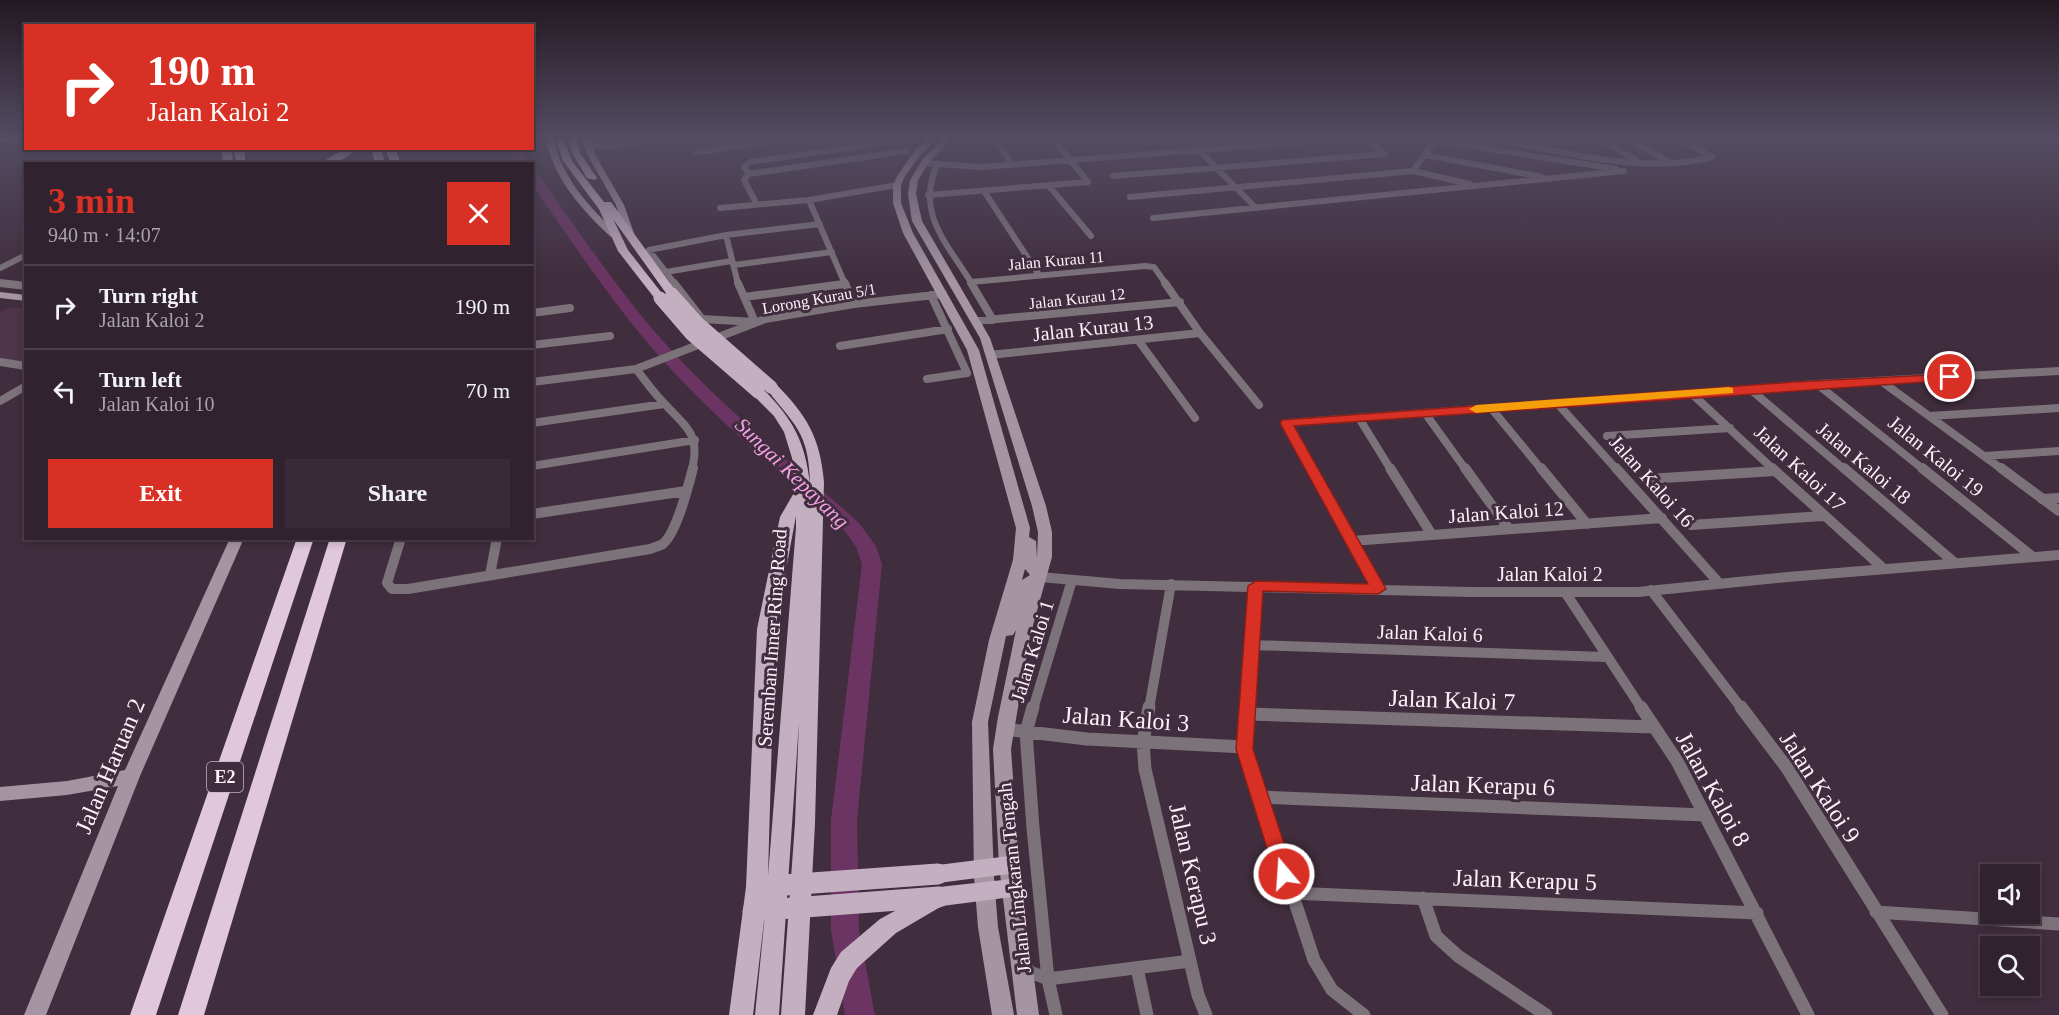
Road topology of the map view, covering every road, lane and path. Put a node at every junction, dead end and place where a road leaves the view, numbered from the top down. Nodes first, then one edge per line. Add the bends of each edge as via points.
1 (574, 186) edge
2 (587, 186) edge
3 (594, 186) edge
4 (610, 186) edge
5 (747, 186) edge
6 (889, 186) edge
7 (897, 186) edge
8 (913, 186) edge
9 (928, 186) edge
10 (1044, 186) edge
11 (1049, 186) edge
12 (1243, 186) edge
13 (1474, 186) edge
14 (1236, 187) junction
15 (984, 191) junction
16 (928, 195) junction
17 (1130, 196) dead end
18 (809, 200) junction
19 (756, 203) junction
20 (720, 208) dead end
21 (1256, 208) junction
22 (1153, 218) dead end
23 (820, 224) junction
24 (618, 231) junction
25 (726, 235) junction
26 (1091, 236) dead end
27 (832, 252) junction
28 (24, 256) edge
29 (733, 263) junction
30 (0, 268) edge
31 (666, 272) junction
32 (1039, 275) junction
33 (970, 282) junction
34 (0, 283) edge
35 (844, 284) junction
36 (24, 286) edge
37 (0, 295) edge
38 (937, 295) junction
39 (21, 297) edge
40 (744, 297) junction
41 (1180, 302) junction
42 (854, 304) junction
43 (0, 305) edge
44 (570, 308) dead end
45 (534, 313) edge
46 (993, 320) junction
47 (976, 321) junction
48 (755, 322) junction
49 (948, 328) junction
50 (1200, 333) junction
51 (610, 336) dead end
52 (1138, 340) junction
53 (534, 345) edge
54 (840, 346) dead end
55 (990, 355) junction
56 (0, 362) edge
57 (24, 366) edge
58 (636, 369) junction
59 (2059, 371) edge
60 (927, 379) dead end
61 (1881, 381) junction
62 (534, 382) edge
63 (1816, 384) junction
64 (24, 387) edge
65 (1750, 389) junction
66 (1691, 393) junction
67 (0, 401) edge
68 (1557, 403) junction
69 (664, 405) junction
70 (1259, 405) dead end
71 (1491, 408) junction
72 (2059, 408) edge
73 (1425, 413) junction
74 (1930, 416) junction
75 (1195, 418) dead end
76 (1359, 418) junction
77 (534, 423) edge
78 (1730, 428) junction
79 (1607, 436) dead end
80 (695, 440) junction
81 (2059, 451) edge
82 (1984, 456) junction
83 (534, 466) edge
84 (1775, 471) junction
85 (1647, 479) dead end
86 (686, 491) junction
87 (803, 491) junction
88 (2059, 498) edge
89 (2042, 499) junction
90 (2059, 511) edge
91 (534, 514) edge
92 (1823, 516) junction
93 (1662, 518) junction
94 (1587, 524) junction
95 (1691, 525) dead end
96 (810, 528) junction
97 (1023, 528) junction
98 (1509, 529) junction
99 (1432, 535) junction
100 (236, 540) edge
101 (305, 540) edge
102 (338, 540) edge
103 (400, 540) edge
104 (497, 540) edge
105 (1353, 541) junction
106 (2059, 555) edge
107 (2033, 557) junction
108 (1955, 563) junction
109 (1884, 569) junction
110 (490, 575) junction
111 (1040, 577) junction
112 (1072, 580) junction
113 (1171, 584) junction
114 (1719, 584) junction
115 (1256, 586) junction
116 (1378, 589) junction
117 (1651, 590) junction
118 (1565, 592) junction
119 (997, 640) junction
120 (1252, 645) junction
121 (1606, 657) junction
122 (1248, 714) junction
123 (1654, 727) junction
124 (1004, 729) junction
125 (1026, 732) junction
126 (1143, 742) junction
127 (1245, 747) junction
128 (131, 776) junction
129 (0, 794) edge
130 (1260, 797) junction
131 (1705, 816) junction
132 (1009, 865) junction
133 (984, 868) junction
134 (757, 887) junction
135 (1012, 889) junction
136 (985, 892) junction
137 (1290, 893) junction
138 (939, 897) junction
139 (1423, 898) junction
140 (753, 911) junction
141 (1876, 912) junction
142 (1757, 913) junction
143 (2059, 924) edge
144 (1190, 961) junction
145 (1021, 967) junction
146 (1137, 968) junction
147 (1048, 980) junction
148 (35, 1015) edge
149 (143, 1015) edge
150 (191, 1015) edge
151 (741, 1015) edge
152 (766, 1015) edge
153 (793, 1015) edge
154 (825, 1015) edge
155 (1003, 1015) edge
156 (1028, 1015) edge
157 (1056, 1015) edge
158 (1147, 1015) edge
159 (1206, 1015) edge
160 (1364, 1015) edge
161 (1546, 1015) edge
162 (1808, 1015) edge
163 (1942, 1015) edge

1 - 24 street, Seremban Inner Ring Road via 601,224
2 - 24 main road
3 - 24 main road
4 - 24 street, Seremban Inner Ring Road via 620,204
5 - 19 street
6 - 18 street
7 - 38 street, Jalan Lingkaran Tengah via 901,217
8 - 47 street, Jalan Lingkaran Tengah via 917,221
9 - 16 street
10 - 15 street
11 - 26 street
12 - 14 street
13 - 21 street
14 - 17 street
14 - 21 street
15 - 16 street
15 - 32 street
16 - 33 street via 935,226
18 - 19 street
18 - 23 street
19 - 20 street
21 - 22 street
23 - 25 street
23 - 27 street
24 - 87 main road, Seremban Inner Ring Road, bridge via 631,263 691,334 785,421 796,451
24 - 96 main road, Seremban Inner Ring Road, bridge via 640,249 699,324 795,411 810,436 816,464
25 - 29 street
25 - 31 street via 649,250
27 - 29 street
27 - 35 street
28 - 30 street
29 - 31 street
29 - 40 street
31 - 48 street via 702,319
32 - 33 street, Jalan Kurau 11
32 - 41 street, Jalan Kurau 11 via 1154,267
33 - 46 street
34 - 36 street
35 - 40 street
35 - 42 street
37 - 39 street
38 - 42 street, Lorong Kurau 5/1
38 - 49 street
38 - 97 street, Jalan Lingkaran Tengah via 973,350
39 - 43 street
40 - 48 street
41 - 46 street, Jalan Kurau 12
41 - 50 street
42 - 48 street, Lorong Kurau 5/1
44 - 45 street
46 - 47 street, Jalan Kurau 12
47 - 55 street, Jalan Lingkaran Tengah
48 - 58 street, Lorong Kurau 5/1
49 - 54 street
49 - 60 street via 967,373
50 - 52 street, Jalan Kurau 13
50 - 70 street
51 - 53 street
52 - 55 street, Jalan Kurau 13
52 - 75 street
55 - 111 street, Jalan Lingkaran Tengah via 1045,531
56 - 57 street
58 - 62 street, Lorong Kurau 5/1
58 - 69 street
59 - 61 street
61 - 63 street
61 - 74 street
63 - 65 street
63 - 107 street, Jalan Kaloi 19
64 - 67 street
65 - 66 street
65 - 108 street, Jalan Kaloi 18
66 - 68 street
66 - 78 street, Jalan Kaloi 17
68 - 71 street
68 - 93 street, Jalan Kaloi 16
69 - 77 street
69 - 80 street via 685,422
71 - 73 street
71 - 94 street
72 - 74 street
73 - 76 street
73 - 98 street
74 - 82 street
76 - 99 street
76 - 105 street via 1287,423
78 - 79 street
78 - 84 street, Jalan Kaloi 17
80 - 83 street
80 - 86 street via 697,449
81 - 82 street
82 - 89 street
84 - 85 street
84 - 92 street, Jalan Kaloi 17
86 - 91 street
86 - 110 street via 663,543 650,549
87 - 96 main road, Seremban Inner Ring Road
87 - 134 main road via 788,517 765,629
88 - 89 street
89 - 90 street
92 - 95 street
92 - 109 street, Jalan Kaloi 17
93 - 94 street, Jalan Kaloi 12
93 - 114 street, Jalan Kaloi 16
94 - 98 street, Jalan Kaloi 12
96 - 152 main road, Seremban Inner Ring Road
96 - 153 main road, Seremban Inner Ring Road via 805,823
97 - 111 street via 1030,543 1031,567
97 - 119 street, Jalan Lingkaran Tengah via 1020,560
98 - 99 street, Jalan Kaloi 12
99 - 105 street, Jalan Kaloi 12
100 - 128 street, Jalan Haruan 2
101 - 149 highway, E2
102 - 150 highway, E2
103 - 110 street via 387,583 392,589 408,590
104 - 110 street
105 - 116 street
106 - 107 street, Jalan Kaloi 2
107 - 108 street, Jalan Kaloi 2
108 - 109 street, Jalan Kaloi 2
109 - 114 street, Jalan Kaloi 2
111 - 112 street, Jalan Kaloi 2
111 - 119 street via 1027,583 1008,631
111 - 124 street, Jalan Lingkaran Tengah via 1022,636
112 - 113 street, Jalan Kaloi 2
112 - 125 street, Jalan Kaloi 1
113 - 115 street, Jalan Kaloi 2
113 - 126 street, Jalan Kerapu 3
114 - 117 street, Jalan Kaloi 2
115 - 116 street, Jalan Kaloi 2
115 - 120 street
116 - 118 street, Jalan Kaloi 2
117 - 118 street, Jalan Kaloi 2
117 - 141 street, Jalan Kaloi 9 via 1787,768
118 - 121 street, Jalan Kaloi 8
119 - 133 street, Jalan Lingkaran Tengah via 980,722
120 - 121 street, Jalan Kaloi 6
120 - 122 street
121 - 123 street, Jalan Kaloi 8
122 - 123 street, Jalan Kaloi 7
122 - 127 street
123 - 131 street, Jalan Kaloi 8 via 1677,761
124 - 125 street, Jalan Kaloi 3
124 - 132 street, Jalan Lingkaran Tengah via 1003,786
125 - 126 street, Jalan Kaloi 3
125 - 147 street
126 - 127 street, Jalan Kaloi 3
126 - 144 street, Jalan Kerapu 3 via 1145,769
127 - 130 street
128 - 129 street via 67,788
128 - 148 street, Jalan Haruan 2
130 - 131 street, Jalan Kerapu 6
130 - 137 street
131 - 142 street, Jalan Kaloi 8
132 - 133 main road
132 - 135 street, Jalan Lingkaran Tengah
133 - 134 main road, bridge
133 - 136 street, Jalan Lingkaran Tengah
134 - 140 main road
135 - 136 main road
135 - 145 street, Jalan Lingkaran Tengah
136 - 138 main road
136 - 155 street, Jalan Lingkaran Tengah
137 - 139 street, Jalan Kerapu 5
137 - 160 street via 1324,978 1332,990
138 - 140 main road, bridge
138 - 154 main road via 888,926 849,960
139 - 142 street, Jalan Kerapu 5
139 - 161 street via 1436,936 1443,943
140 - 151 main road
141 - 143 street
141 - 163 street, Jalan Kaloi 9
142 - 162 street, Jalan Kaloi 8
144 - 146 street
144 - 159 street, Jalan Kerapu 3
145 - 147 street
145 - 156 street, Jalan Lingkaran Tengah
146 - 147 street
146 - 158 street
147 - 157 street

